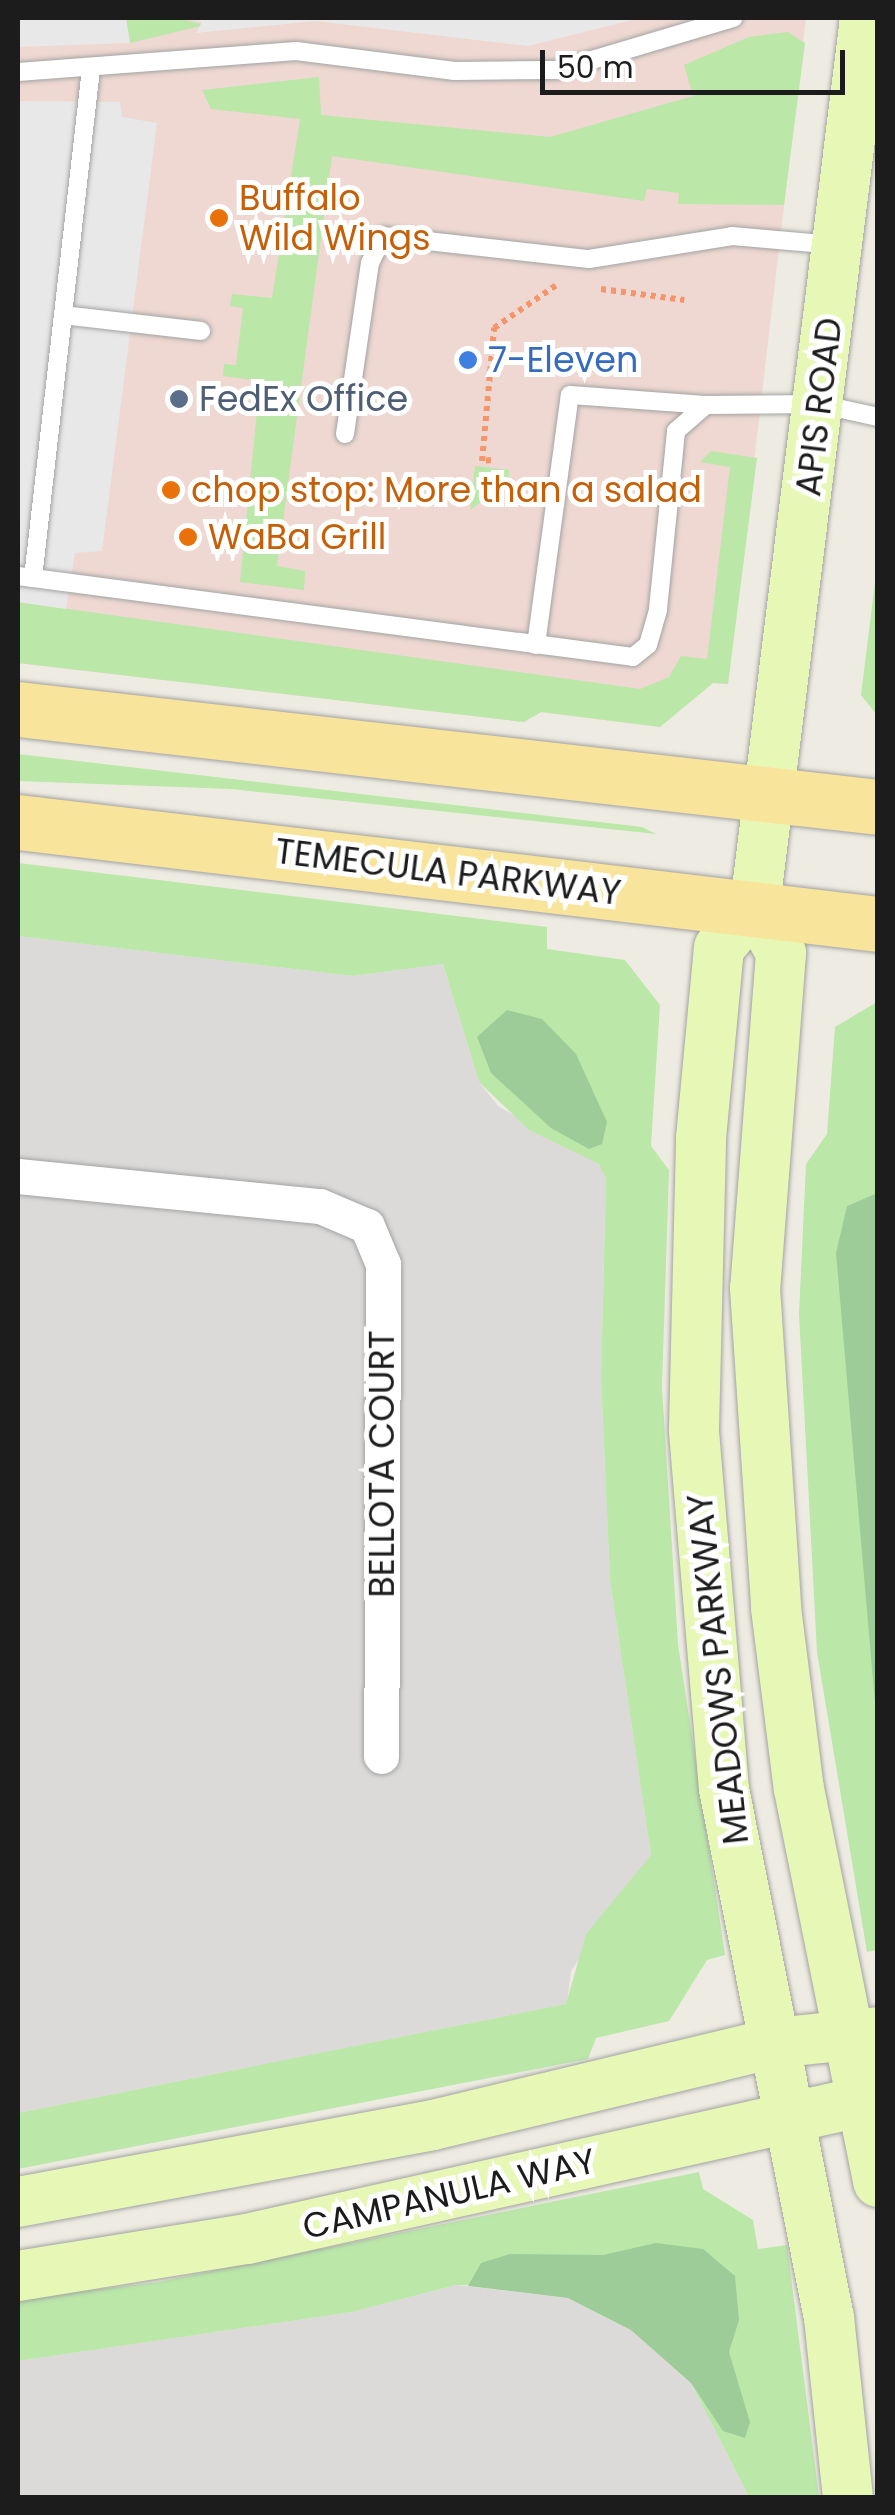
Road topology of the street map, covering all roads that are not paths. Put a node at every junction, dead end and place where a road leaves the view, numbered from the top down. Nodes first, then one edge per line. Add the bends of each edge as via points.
1 (676, 18) edge
2 (733, 18) edge
3 (865, 18) edge
4 (674, 38) junction
5 (91, 70) junction
6 (18, 72) edge
7 (840, 245) junction
8 (63, 315) junction
9 (201, 331) dead end
10 (819, 404) junction
11 (706, 406) junction
12 (878, 417) edge
13 (344, 434) dead end
14 (25, 577) edge
15 (536, 645) junction
16 (18, 708) edge
17 (770, 796) junction
18 (878, 808) edge
19 (18, 822) edge
20 (756, 906) junction
21 (878, 924) edge
22 (18, 1176) edge
23 (380, 1756) dead end
24 (862, 2034) edge
25 (774, 2043) junction
26 (871, 2099) edge
27 (788, 2116) junction
28 (878, 2182) edge
29 (18, 2202) edge
30 (18, 2276) edge
31 (848, 2498) edge

1 - 4 lane
2 - 4 lane
3 - 7 main road, APIS ROAD
4 - 5 lane via 558,70 508,73 296,51
5 - 6 lane
5 - 8 lane
7 - 10 main road, APIS ROAD
7 - 13 lane via 732,236 589,260 383,236 370,263
8 - 9 lane
8 - 14 lane
10 - 11 lane
10 - 12 lane
10 - 17 main road, APIS ROAD
11 - 15 lane via 676,430 648,645 634,657
11 - 15 lane via 570,395
14 - 15 lane
16 - 17 main road
17 - 18 main road
17 - 20 main road
19 - 20 main road, TEMECULA PARKWAY
20 - 21 main road, TEMECULA PARKWAY
20 - 24 main road, MEADOWS PARKWAY via 781,953 755,1288 759,1430 799,1789
20 - 25 main road, MEADOWS PARKWAY via 719,948 694,1429 724,1788
22 - 23 street, BELLOTA COURT via 320,1206 368,1226 383,1264
24 - 25 main road, CAMPANULA WAY
24 - 26 main road, MEADOWS PARKWAY
25 - 27 main road, MEADOWS PARKWAY
25 - 29 main road, CAMPANULA WAY via 434,2125
26 - 27 main road, CAMPANULA WAY
26 - 28 main road, MEADOWS PARKWAY
27 - 30 main road, CAMPANULA WAY via 247,2240
27 - 31 main road, MEADOWS PARKWAY via 828,2318

